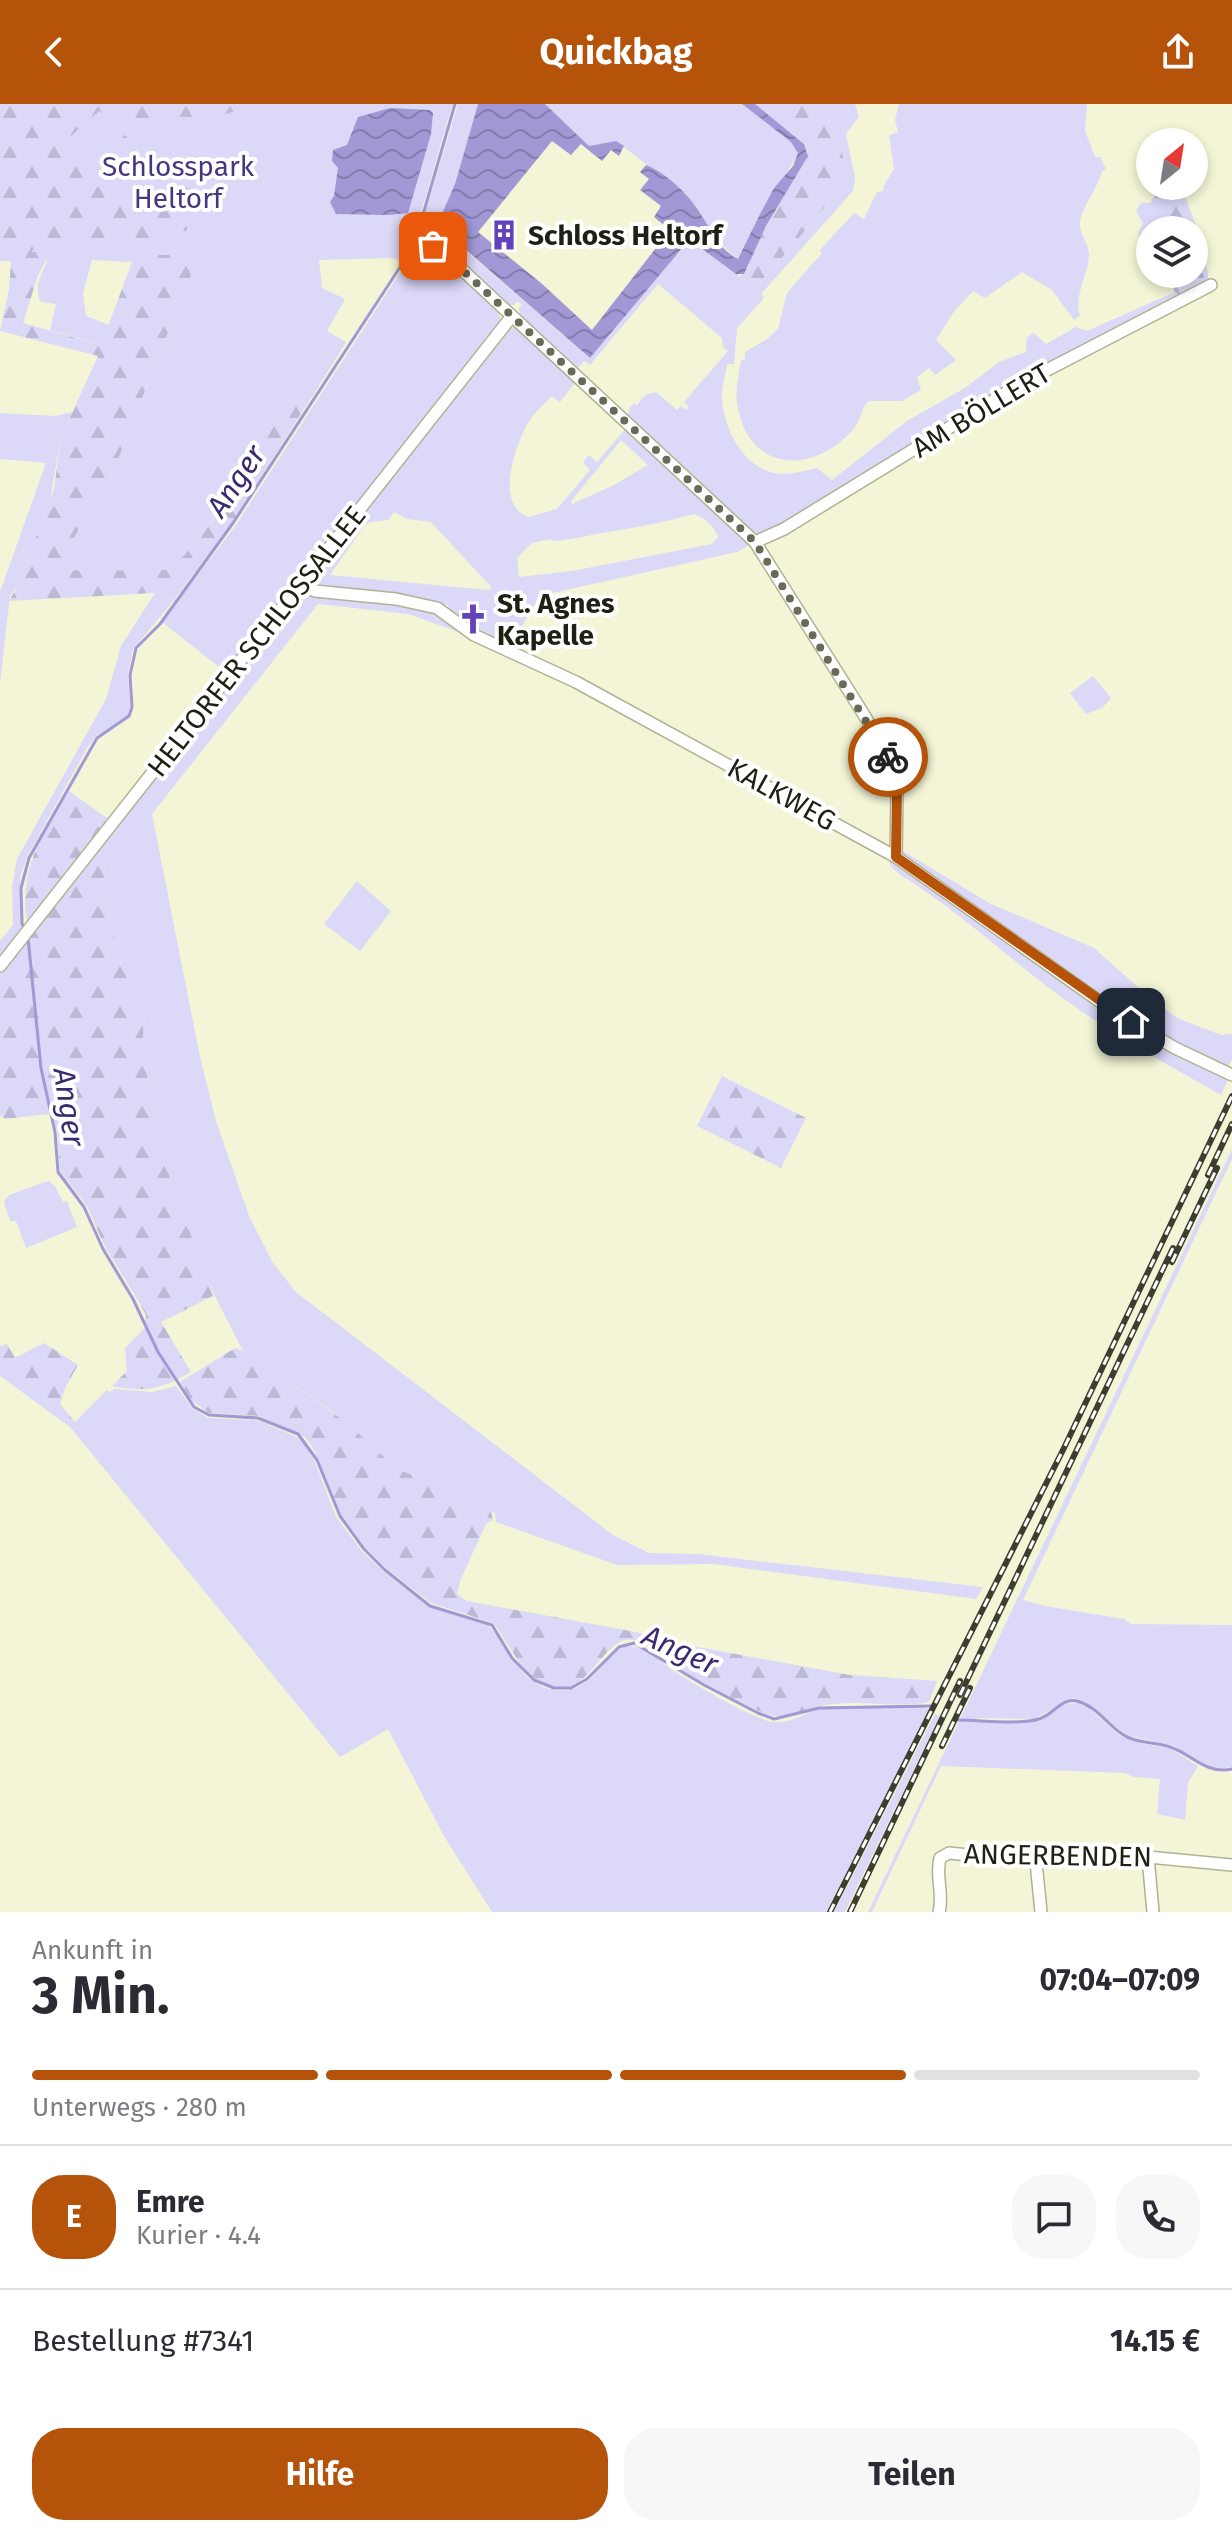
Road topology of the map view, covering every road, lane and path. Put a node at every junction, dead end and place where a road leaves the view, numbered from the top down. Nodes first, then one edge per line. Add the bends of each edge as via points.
1 (418, 241) dead end
2 (1211, 285) dead end
3 (512, 316) junction
4 (755, 542) junction
5 (300, 585) junction
6 (896, 857) junction
7 (0, 966) edge
8 (1232, 1075) edge
9 (1035, 1852) junction
10 (1148, 1857) junction
11 (1232, 1865) edge
12 (939, 1912) edge
13 (1041, 1912) edge
14 (1153, 1912) edge

1 - 3 street via 442,251
2 - 4 street, AM BÖLLERT via 1022,383
3 - 4 street
3 - 5 street, HELTORFER SCHLOSSALLEE
4 - 6 street via 893,768
5 - 6 street, KALKWEG via 437,608 474,635 610,699
5 - 7 street, HELTORFER SCHLOSSALLEE
6 - 8 street, KALKWEG via 1116,1013
9 - 10 street, ANGERBENDEN
9 - 12 street, ANGERBENDEN via 942,1856
9 - 13 street
10 - 11 street, ANGERBENDEN
10 - 14 street

